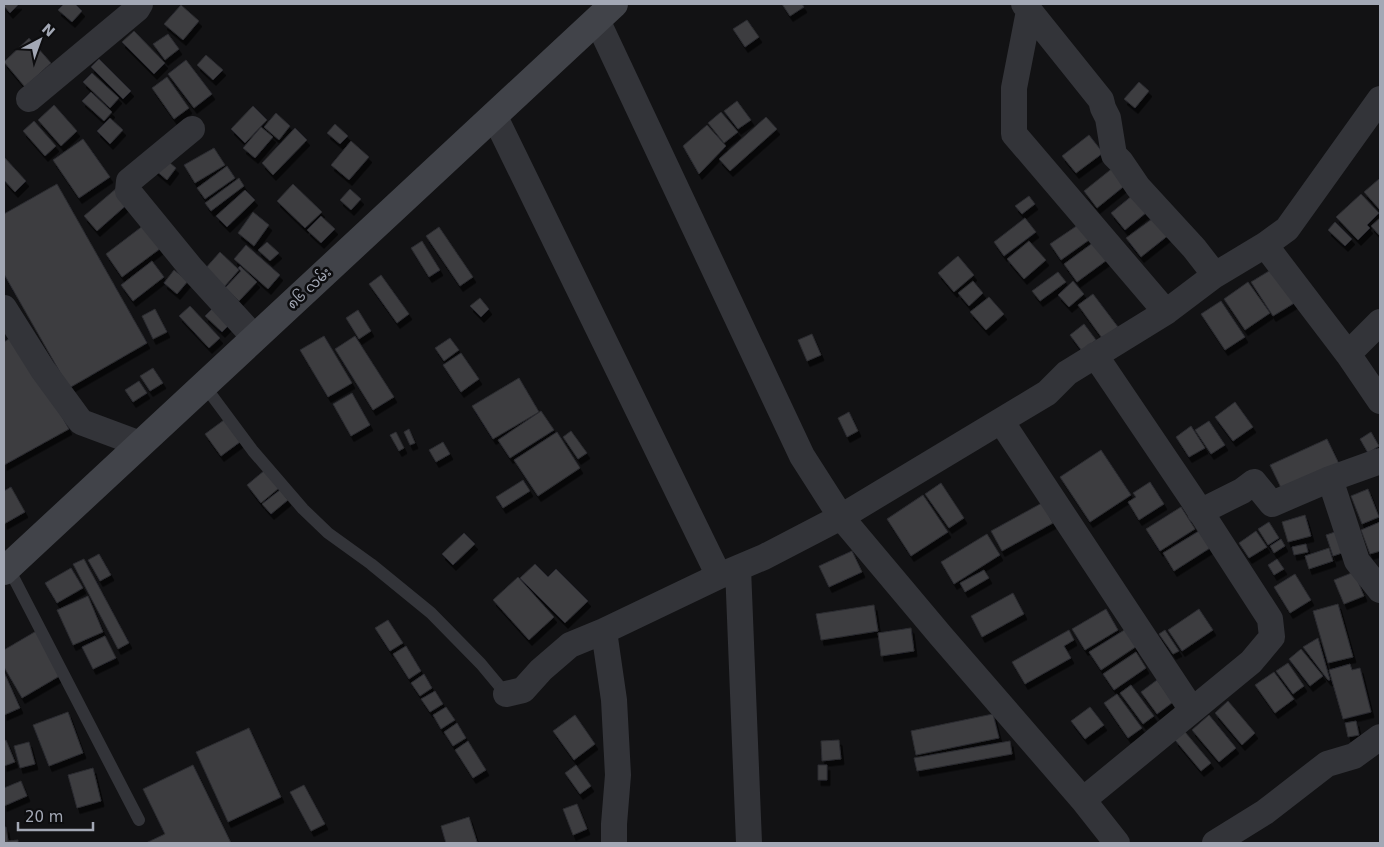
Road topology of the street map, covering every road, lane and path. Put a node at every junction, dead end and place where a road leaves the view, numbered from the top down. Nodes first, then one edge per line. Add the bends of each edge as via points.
1 (140, 4) edge
2 (1026, 8) edge
3 (605, 12) edge
4 (1380, 99) edge
5 (30, 100) dead end
6 (494, 116) junction
7 (192, 129) dead end
8 (1265, 245) junction
9 (1215, 275) junction
10 (4, 308) edge
11 (1166, 312) junction
12 (1380, 322) edge
13 (255, 338) junction
14 (1348, 354) junction
15 (1095, 355) junction
16 (204, 386) junction
17 (1380, 401) edge
18 (1001, 421) junction
19 (140, 444) junction
20 (1380, 461) edge
21 (1330, 479) junction
22 (1200, 512) junction
23 (841, 517) junction
24 (6, 569) edge
25 (729, 572) junction
26 (1380, 590) edge
27 (604, 631) junction
28 (506, 694) joint
29 (1192, 710) junction
30 (1380, 737) edge
31 (1083, 800) junction
32 (139, 820) dead end
33 (614, 843) edge
34 (749, 843) edge
35 (1116, 843) edge
36 (1215, 843) edge

1 - 5 street
2 - 9 street via 1101,100 1108,118 1114,155
2 - 11 street via 1014,88 1014,134
3 - 6 street, ၈၆ လမ်း
3 - 23 street via 802,456
4 - 8 street via 1286,228
6 - 13 street, ၈၆ လမ်း
6 - 25 street
7 - 13 street via 129,181 128,191 191,268
8 - 9 street
8 - 14 street
9 - 11 street
10 - 19 street via 81,422
11 - 15 street
12 - 14 street
13 - 16 street, ၈၆ လမ်း
14 - 17 street
15 - 18 street via 1068,373 1047,393
15 - 22 street
16 - 19 street, ၈၆ လမ်း
16 - 28 lane via 253,451 303,509 328,533 431,613
18 - 23 street
18 - 29 street
19 - 24 street, ၈၆ လမ်း
20 - 21 street
21 - 22 street via 1272,504 1254,482
21 - 26 street via 1357,561
22 - 29 street via 1270,618 1272,637 1251,662
23 - 25 street
23 - 31 street
24 - 32 lane
25 - 27 street
25 - 34 street
27 - 28 street via 570,645 523,690
27 - 33 street via 614,700 618,775
29 - 31 street
30 - 36 street via 1354,756 1327,764 1266,812
31 - 35 street

